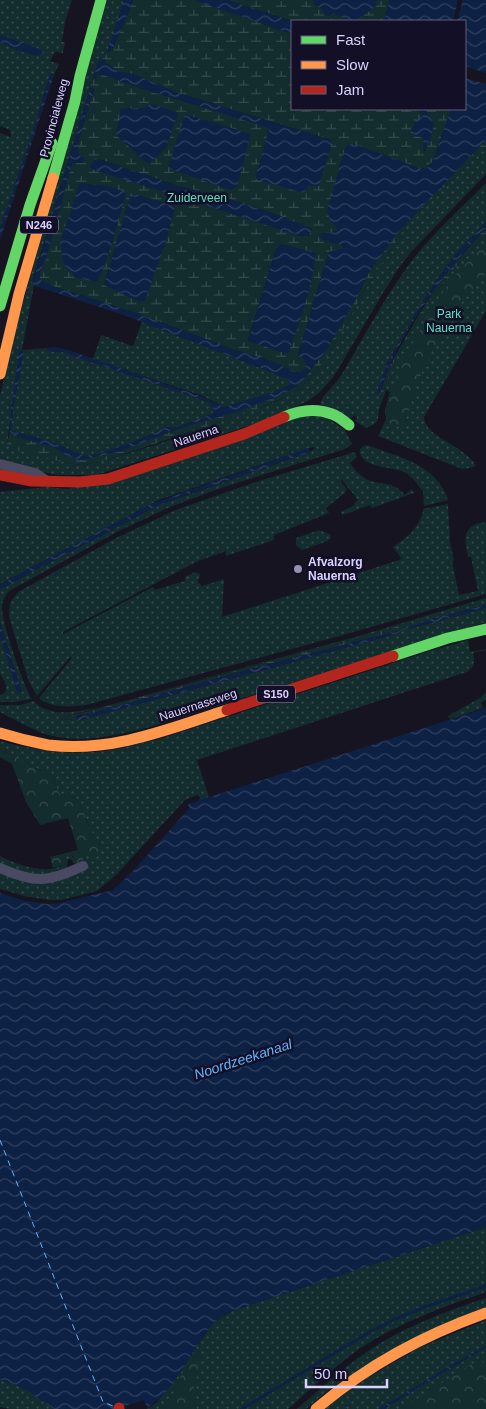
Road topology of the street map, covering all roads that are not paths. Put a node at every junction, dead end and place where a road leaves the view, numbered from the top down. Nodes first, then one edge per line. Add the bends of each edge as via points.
1 (101, 0) edge
2 (80, 76) junction
3 (0, 306) edge
4 (0, 374) edge
5 (349, 425) dead end
6 (0, 464) edge
7 (0, 475) edge
8 (46, 481) junction
9 (486, 630) edge
10 (0, 733) edge
11 (83, 866) dead end
12 (0, 868) edge
13 (486, 1313) edge
14 (316, 1409) edge

1 - 2 main road, N246
2 - 3 main road, Provincialeweg / N246 via 30,205
2 - 4 main road, Provincialeweg / N246
5 - 8 main road, Nauerna via 326,412 300,412 119,476 85,482
6 - 8 street, Nauerna via 35,473
7 - 8 main road, Nauerna
9 - 10 main road, Nauernaseweg / S150 via 448,638 119,743 64,746
11 - 12 street via 47,879 26,878
13 - 14 main road via 399,1350 352,1380

